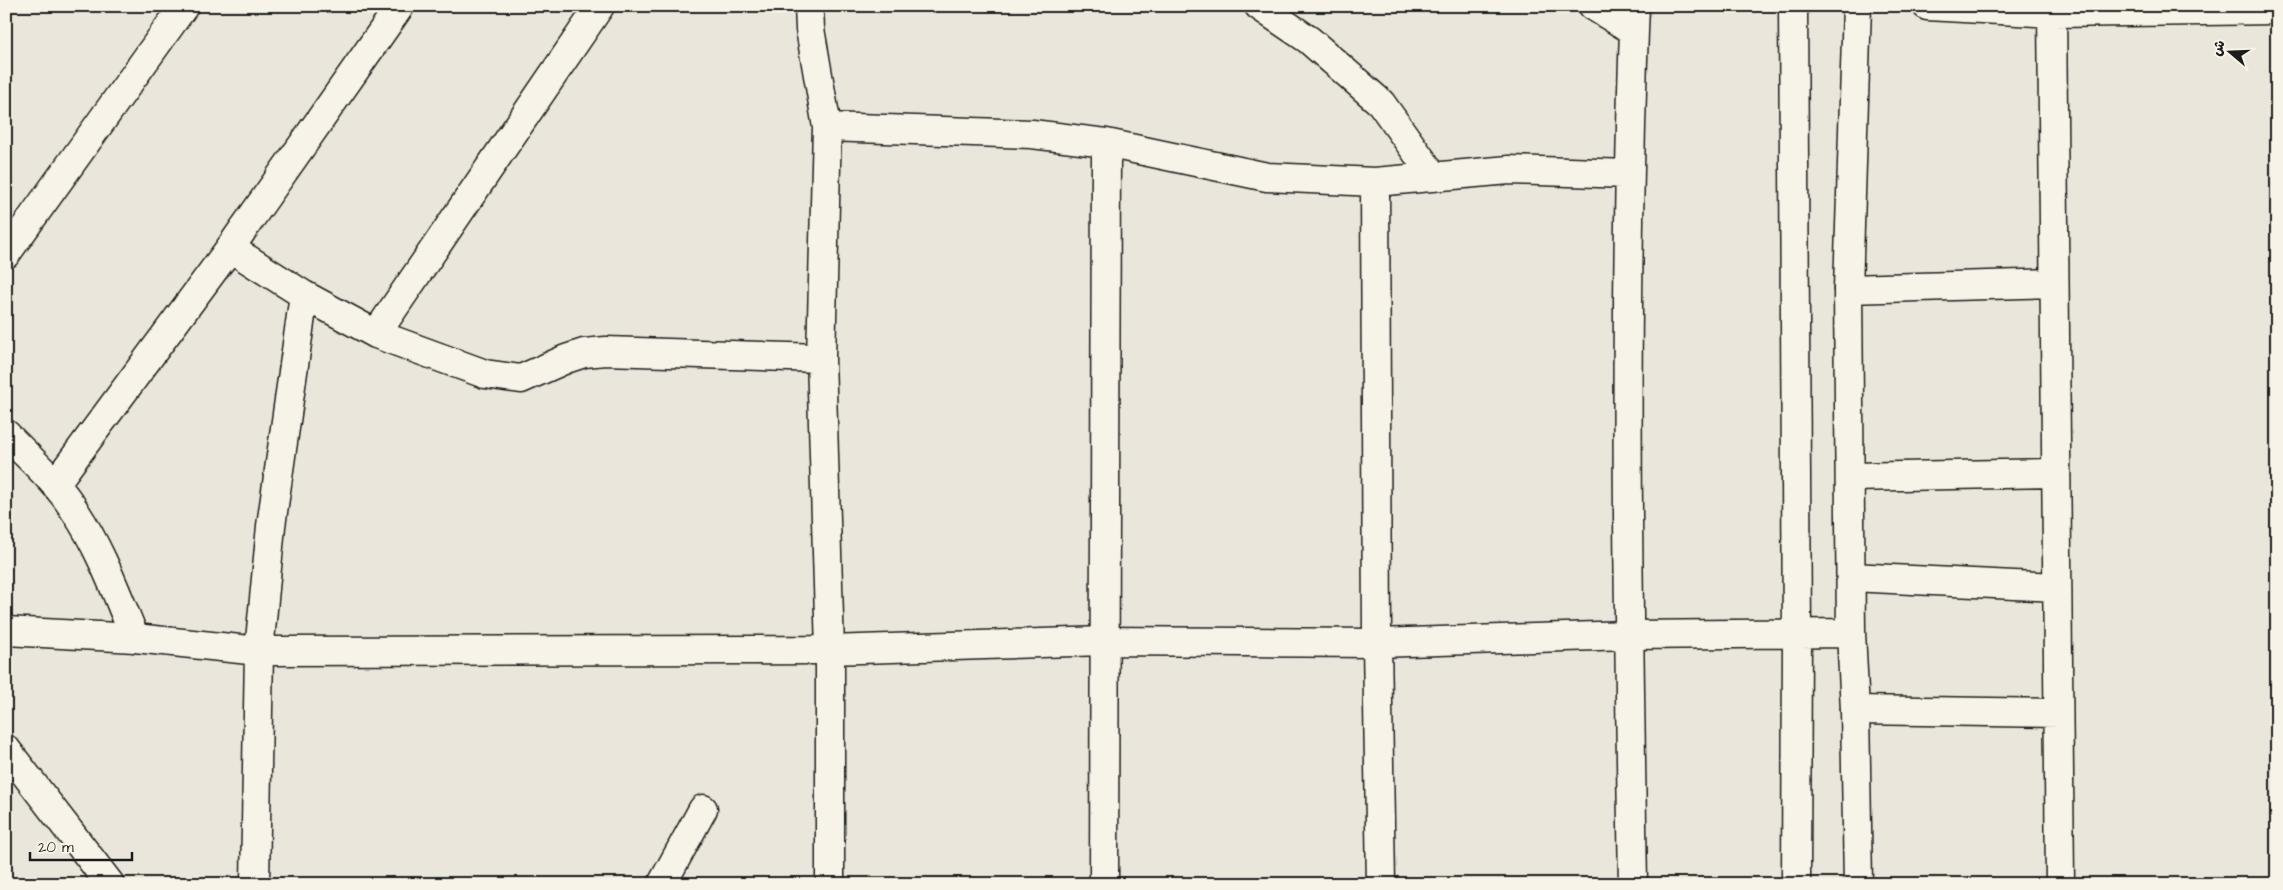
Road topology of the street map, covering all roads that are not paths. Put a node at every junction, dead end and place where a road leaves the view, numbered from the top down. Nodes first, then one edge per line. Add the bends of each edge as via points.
1 (184, 6) edge
2 (400, 6) edge
3 (600, 6) edge
4 (810, 6) edge
5 (1260, 6) edge
6 (1594, 6) edge
7 (1794, 6) edge
8 (1857, 6) edge
9 (1927, 6) edge
10 (2219, 8) edge
11 (2052, 10) edge
12 (2277, 10) edge
13 (1634, 19) edge
14 (827, 127) junction
15 (1106, 143) junction
16 (1628, 174) junction
17 (1434, 177) junction
18 (1375, 182) junction
19 (230, 248) junction
20 (6, 254) edge
21 (2054, 283) junction
22 (1848, 289) junction
23 (304, 296) junction
24 (376, 334) junction
25 (821, 358) junction
26 (6, 434) edge
27 (2056, 473) junction
28 (1850, 477) junction
29 (55, 484) junction
30 (1851, 577) junction
31 (2057, 587) junction
32 (6, 631) edge
33 (1797, 633) junction
34 (1850, 633) junction
35 (1629, 635) junction
36 (136, 638) junction
37 (1104, 641) junction
38 (1377, 643) junction
39 (830, 650) junction
40 (259, 651) junction
41 (1855, 710) junction
42 (2058, 713) junction
43 (6, 749) edge
44 (703, 810) dead end
45 (665, 883) edge
46 (110, 884) edge
47 (255, 884) edge
48 (830, 884) edge
49 (1104, 884) edge
50 (1381, 884) edge
51 (1633, 884) edge
52 (1796, 884) edge
53 (1858, 884) edge
54 (2060, 884) edge

1 - 20 street
2 - 19 street
3 - 24 street
4 - 14 street via 810,29
5 - 17 street via 1309,40 1381,103
6 - 13 street
7 - 33 street
8 - 22 street
9 - 11 street
10 - 11 street
10 - 12 street
11 - 21 street
13 - 16 street
14 - 15 street via 1032,134
14 - 25 street
15 - 18 street via 1267,176
15 - 37 street
16 - 17 street via 1509,170
16 - 35 street
17 - 18 street
18 - 38 street
19 - 23 street
19 - 29 street
21 - 22 street
21 - 27 street
22 - 28 street
23 - 24 street
23 - 40 street via 271,526
24 - 25 street via 485,374 521,379 566,359 606,350
25 - 39 street
26 - 29 street
27 - 28 street
27 - 31 street
28 - 30 street
29 - 36 street via 75,510 98,550
30 - 31 street
30 - 34 street
31 - 42 street
32 - 36 street
33 - 34 street
33 - 35 street
33 - 52 street
34 - 41 street
35 - 38 street
35 - 51 street
36 - 40 street
37 - 38 street
37 - 39 street
37 - 49 street
38 - 50 street
39 - 40 street
39 - 48 street
40 - 47 street
41 - 42 street
41 - 53 street
42 - 54 street
43 - 46 street
44 - 45 street

